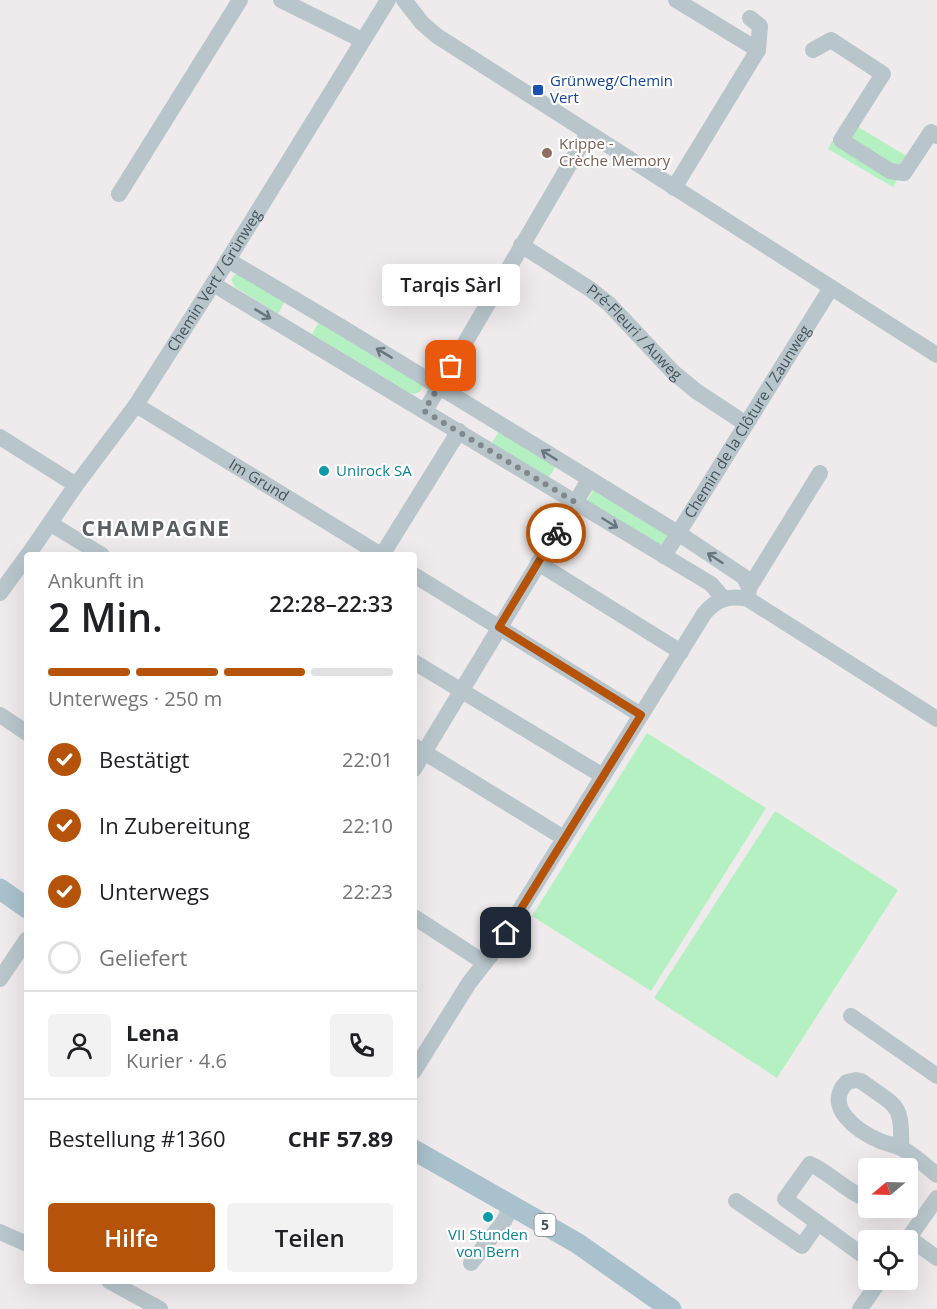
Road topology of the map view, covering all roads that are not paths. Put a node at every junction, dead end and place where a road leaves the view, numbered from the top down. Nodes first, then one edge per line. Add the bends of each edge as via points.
1 (240, 0) edge
2 (281, 0) edge
3 (388, 0) edge
4 (404, 0) edge
5 (676, 0) edge
6 (750, 18) dead end
7 (362, 40) junction
8 (758, 50) junction
9 (813, 50) dead end
10 (588, 133) junction
11 (937, 136) edge
12 (674, 188) junction
13 (119, 194) dead end
14 (520, 245) junction
15 (228, 260) junction
16 (213, 284) junction
17 (831, 288) junction
18 (937, 355) edge
19 (439, 387) junction
20 (136, 405) junction
21 (424, 411) junction
22 (746, 424) junction
23 (459, 431) junction
24 (0, 437) edge
25 (820, 473) dead end
26 (589, 480) junction
27 (76, 485) junction
28 (575, 502) junction
29 (51, 524) junction
30 (678, 533) junction
31 (30, 552) edge
32 (97, 552) edge
33 (376, 552) edge
34 (383, 552) edge
35 (664, 556) junction
36 (24, 560) edge
37 (538, 563) junction
38 (417, 577) edge
39 (0, 593) edge
40 (748, 594) junction
41 (724, 599) junction
42 (499, 627) junction
43 (681, 652) junction
44 (417, 664) edge
45 (461, 690) junction
46 (0, 715) edge
47 (641, 715) junction
48 (937, 719) edge
49 (24, 731) edge
50 (419, 749) edge
51 (603, 776) junction
52 (564, 838) junction
53 (0, 889) edge
54 (24, 906) edge
55 (417, 919) edge
56 (24, 944) edge
57 (485, 963) junction
58 (0, 980) edge
59 (851, 1016) dead end
60 (417, 1066) edge
61 (937, 1076) edge
62 (901, 1148) dead end
63 (417, 1152) edge
64 (937, 1175) edge
65 (858, 1196) edge
66 (937, 1198) edge
67 (736, 1201) dead end
68 (511, 1206) junction
69 (818, 1223) junction
70 (914, 1230) edge
71 (0, 1232) edge
72 (24, 1243) edge
73 (918, 1246) edge
74 (858, 1252) edge
75 (937, 1258) edge
76 (471, 1263) dead end
77 (115, 1284) edge
78 (873, 1290) edge
79 (160, 1309) edge
80 (670, 1309) edge
81 (860, 1309) edge

1 - 13 street
2 - 7 street
3 - 7 street, Chemin Vert / Grünweg
4 - 10 street via 432,33
5 - 8 street
6 - 8 street via 760,26
7 - 15 street, Chemin Vert / Grünweg
8 - 12 street
9 - 11 street via 831,40 882,74 841,140 890,171 904,173 931,132
10 - 12 street
10 - 14 street
12 - 17 street
14 - 19 street
14 - 22 street, Pré-Fleuri / Auweg via 609,304 673,372
15 - 16 street, Chemin Vert / Grünweg
19 -> 15 street
16 - 20 street, Chemin Vert / Grünweg
16 -> 21 street
17 - 18 street
17 - 22 street, Chemin de la Clôture / Zaunweg
19 - 21 street
26 -> 19 street
20 - 27 street, Chemin Vert / Grünweg
20 - 33 street, Im Grund
21 - 23 street
22 - 30 street, Chemin de la Clôture / Zaunweg
23 - 28 street
23 - 34 street
24 - 27 street
25 - 40 street
26 - 28 street
26 - 30 street
27 - 29 street, Chemin Vert / Grünweg
28 -> 35 street
28 - 37 street
29 - 31 street, Chemin Vert / Grünweg
29 - 32 street
30 - 35 street, Chemin de la Clôture / Zaunweg
40 -> 30 street via 744,577
35 - 41 street via 711,584
36 - 39 street, Chemin Vert / Grünweg
37 - 42 street
37 - 43 street
38 - 42 street
40 - 41 street
40 - 48 street
41 - 43 street via 711,605
42 - 45 street
42 - 47 street
43 - 47 street
44 - 45 street
45 - 50 street
45 - 51 street
46 - 49 street
47 - 51 street
50 - 52 street
51 - 52 street
52 - 57 street
53 - 54 main road
55 - 57 street
56 - 58 street
57 - 60 street
59 - 61 street
62 - 64 street
63 - 68 main road, 5
65 - 69 street via 810,1164 785,1199
66 - 70 street
67 - 69 street via 802,1246
68 - 76 street
68 - 80 main road, 5 via 577,1243
69 - 74 street
71 - 72 street
73 - 75 street
77 - 79 street
78 - 81 street

